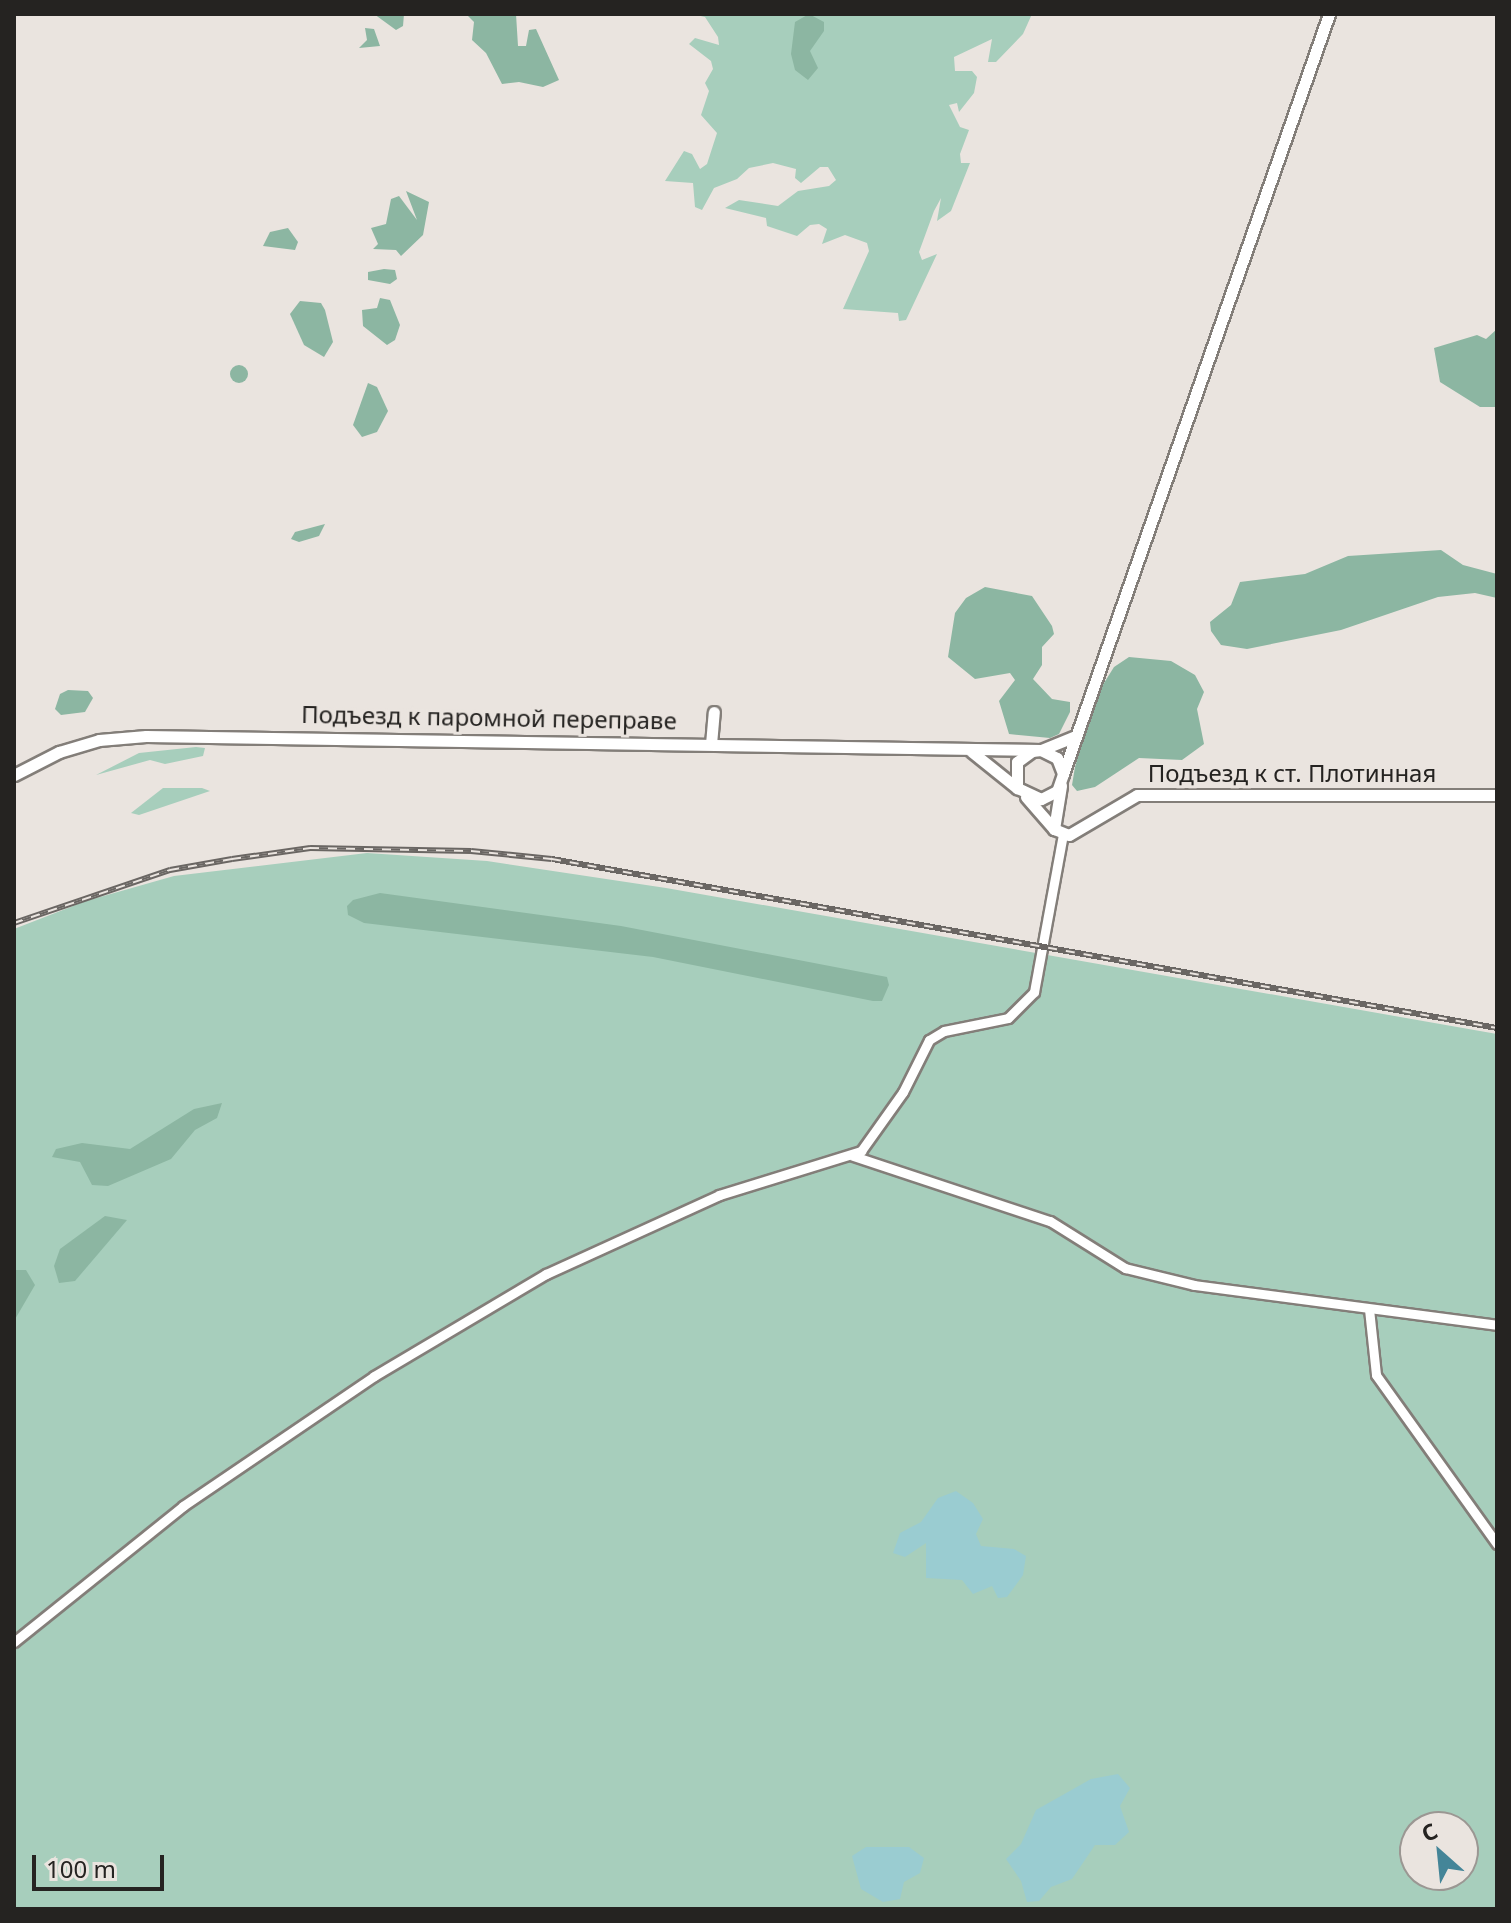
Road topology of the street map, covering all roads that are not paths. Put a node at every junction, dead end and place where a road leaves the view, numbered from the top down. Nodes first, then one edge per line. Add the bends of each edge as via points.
1 (1329, 14) edge
2 (714, 712) dead end
3 (1073, 737) junction
4 (711, 744) junction
5 (1041, 750) junction
6 (971, 752) junction
7 (14, 775) edge
8 (1062, 779) junction
9 (1020, 791) junction
10 (1497, 795) edge
11 (1058, 831) junction
12 (853, 1156) junction
13 (1369, 1309) junction
14 (1497, 1325) edge
15 (1497, 1544) edge
16 (14, 1642) edge

1 - 3 street
2 - 4 street
3 - 5 street
3 - 8 street
4 - 6 street, Подъезд к паромной переправе
4 - 7 street, Подъезд к паромной переправе via 146,736 99,740 59,752
5 - 6 street, Подъезд к паромной переправе
5 - 8 street via 1057,758
5 - 9 street via 1017,762
6 - 9 street
8 - 9 street via 1041,799
8 - 11 street
9 - 11 street
10 - 11 street, Подъезд к ст. Плотинная via 1137,795 1113,805 1078,834
11 - 12 street via 1034,992 1008,1018 944,1031 929,1040 876,1134
12 - 13 street via 1050,1221 1125,1268 1194,1285
12 - 16 street via 786,1170 719,1195 546,1274 374,1376 183,1506
13 - 14 street
13 - 15 street via 1376,1375

